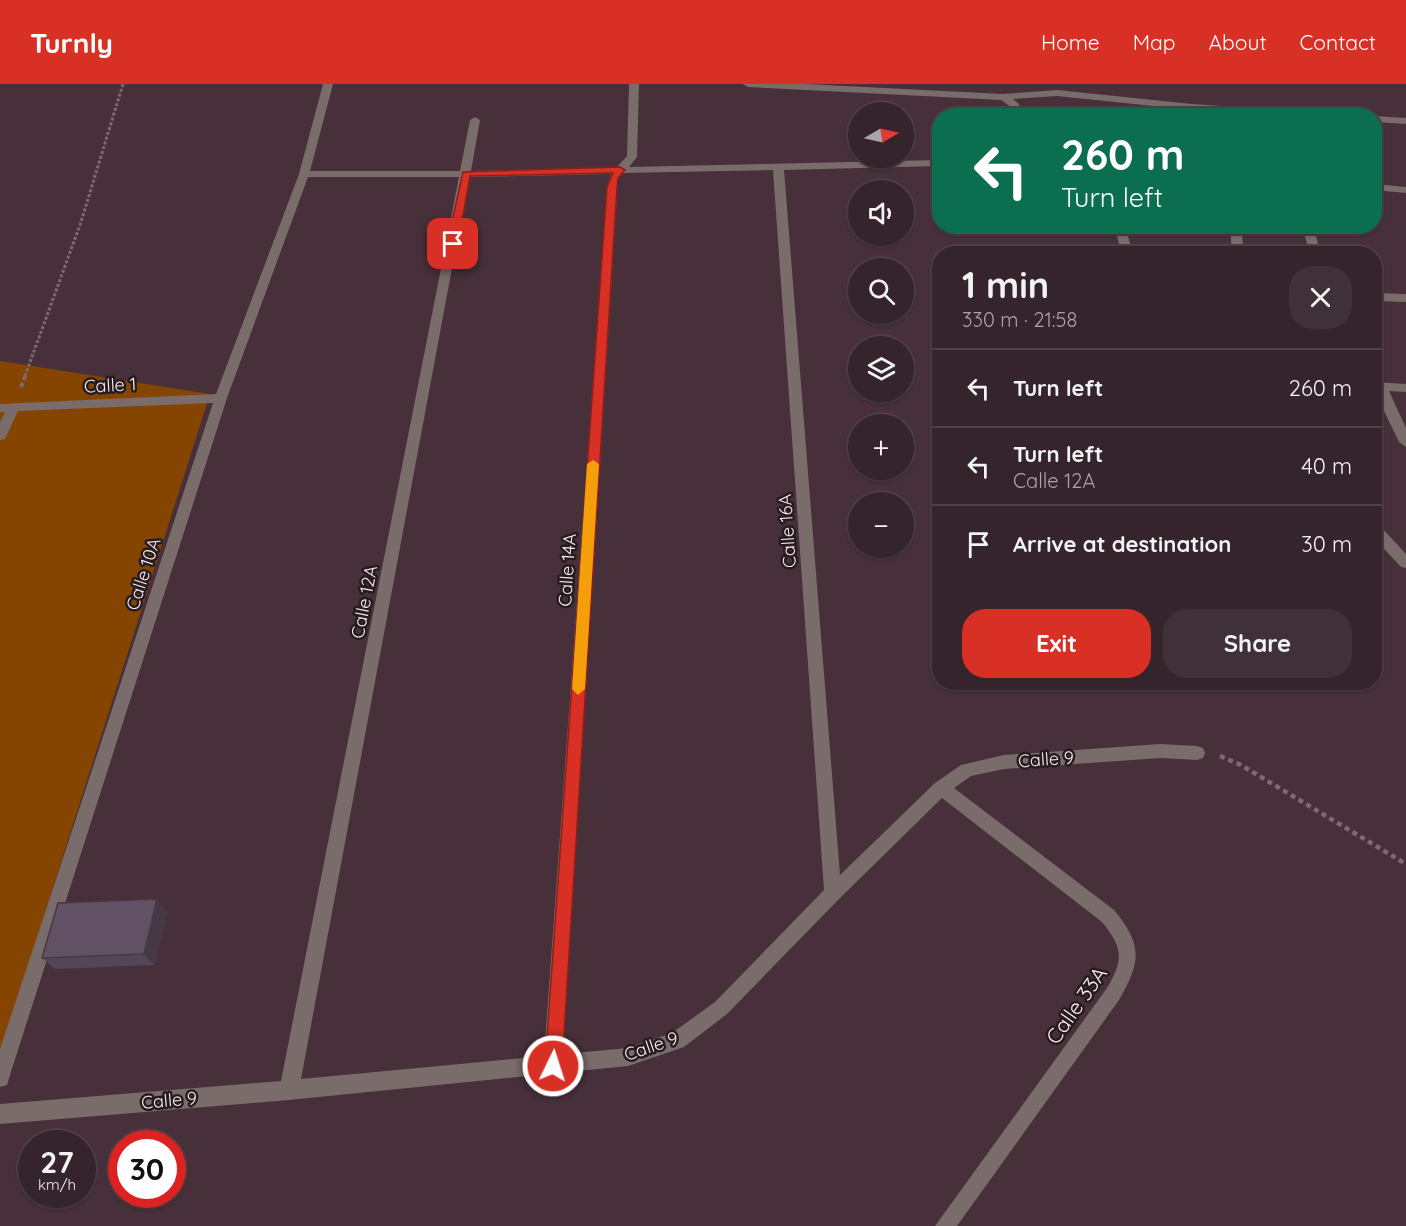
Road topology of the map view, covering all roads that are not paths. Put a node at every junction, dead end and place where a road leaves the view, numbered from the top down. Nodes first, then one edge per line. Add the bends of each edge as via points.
1 (328, 84) edge
2 (634, 84) edge
3 (748, 84) edge
4 (1003, 96) junction
5 (1158, 103) junction
6 (1017, 108) edge
7 (1159, 108) edge
8 (1214, 108) edge
9 (475, 120) dead end
10 (1382, 120) edge
11 (1406, 122) edge
12 (932, 162) edge
13 (778, 166) junction
14 (620, 170) junction
15 (304, 174) junction
16 (466, 174) junction
17 (1382, 188) edge
18 (1406, 190) edge
19 (1382, 297) edge
20 (1406, 298) edge
21 (1382, 386) edge
22 (1406, 388) edge
23 (1382, 396) edge
24 (221, 398) junction
25 (7, 408) edge
26 (0, 436) edge
27 (1406, 442) edge
28 (1382, 537) edge
29 (1406, 563) edge
30 (1197, 753) road end
31 (942, 788) junction
32 (832, 893) junction
33 (553, 1066) junction
34 (0, 1078) edge
35 (289, 1090) junction
36 (0, 1114) edge
37 (945, 1226) edge

1 - 15 street, Calle 10A
2 - 14 street, Calle 14A via 632,157
3 - 4 street
4 - 5 street via 1047,92
4 - 6 street
5 - 7 street
5 - 8 street
9 - 16 street, Calle 12A
10 - 11 street
12 - 13 street
13 - 14 street
13 - 32 street, Calle 16A
14 - 16 street
14 - 33 street, Calle 14A via 614,178 611,199
15 - 16 street
15 - 24 street, Calle 10A
16 - 35 street, Calle 12A
17 - 18 street
19 - 20 street
21 - 22 street
23 - 27 street
24 - 25 street, Calle 1
24 - 34 street, Calle 10A
25 - 26 street
28 - 29 street
30 - 31 street, Calle 9 via 995,763 967,770
31 - 32 street, Calle 9
31 - 37 street, Calle 33A via 1108,916 1124,934 1129,954 1125,974 1113,994
32 - 33 street, Calle 9 via 722,1008 677,1040 628,1057
33 - 35 street, Calle 9
35 - 36 street, Calle 9

